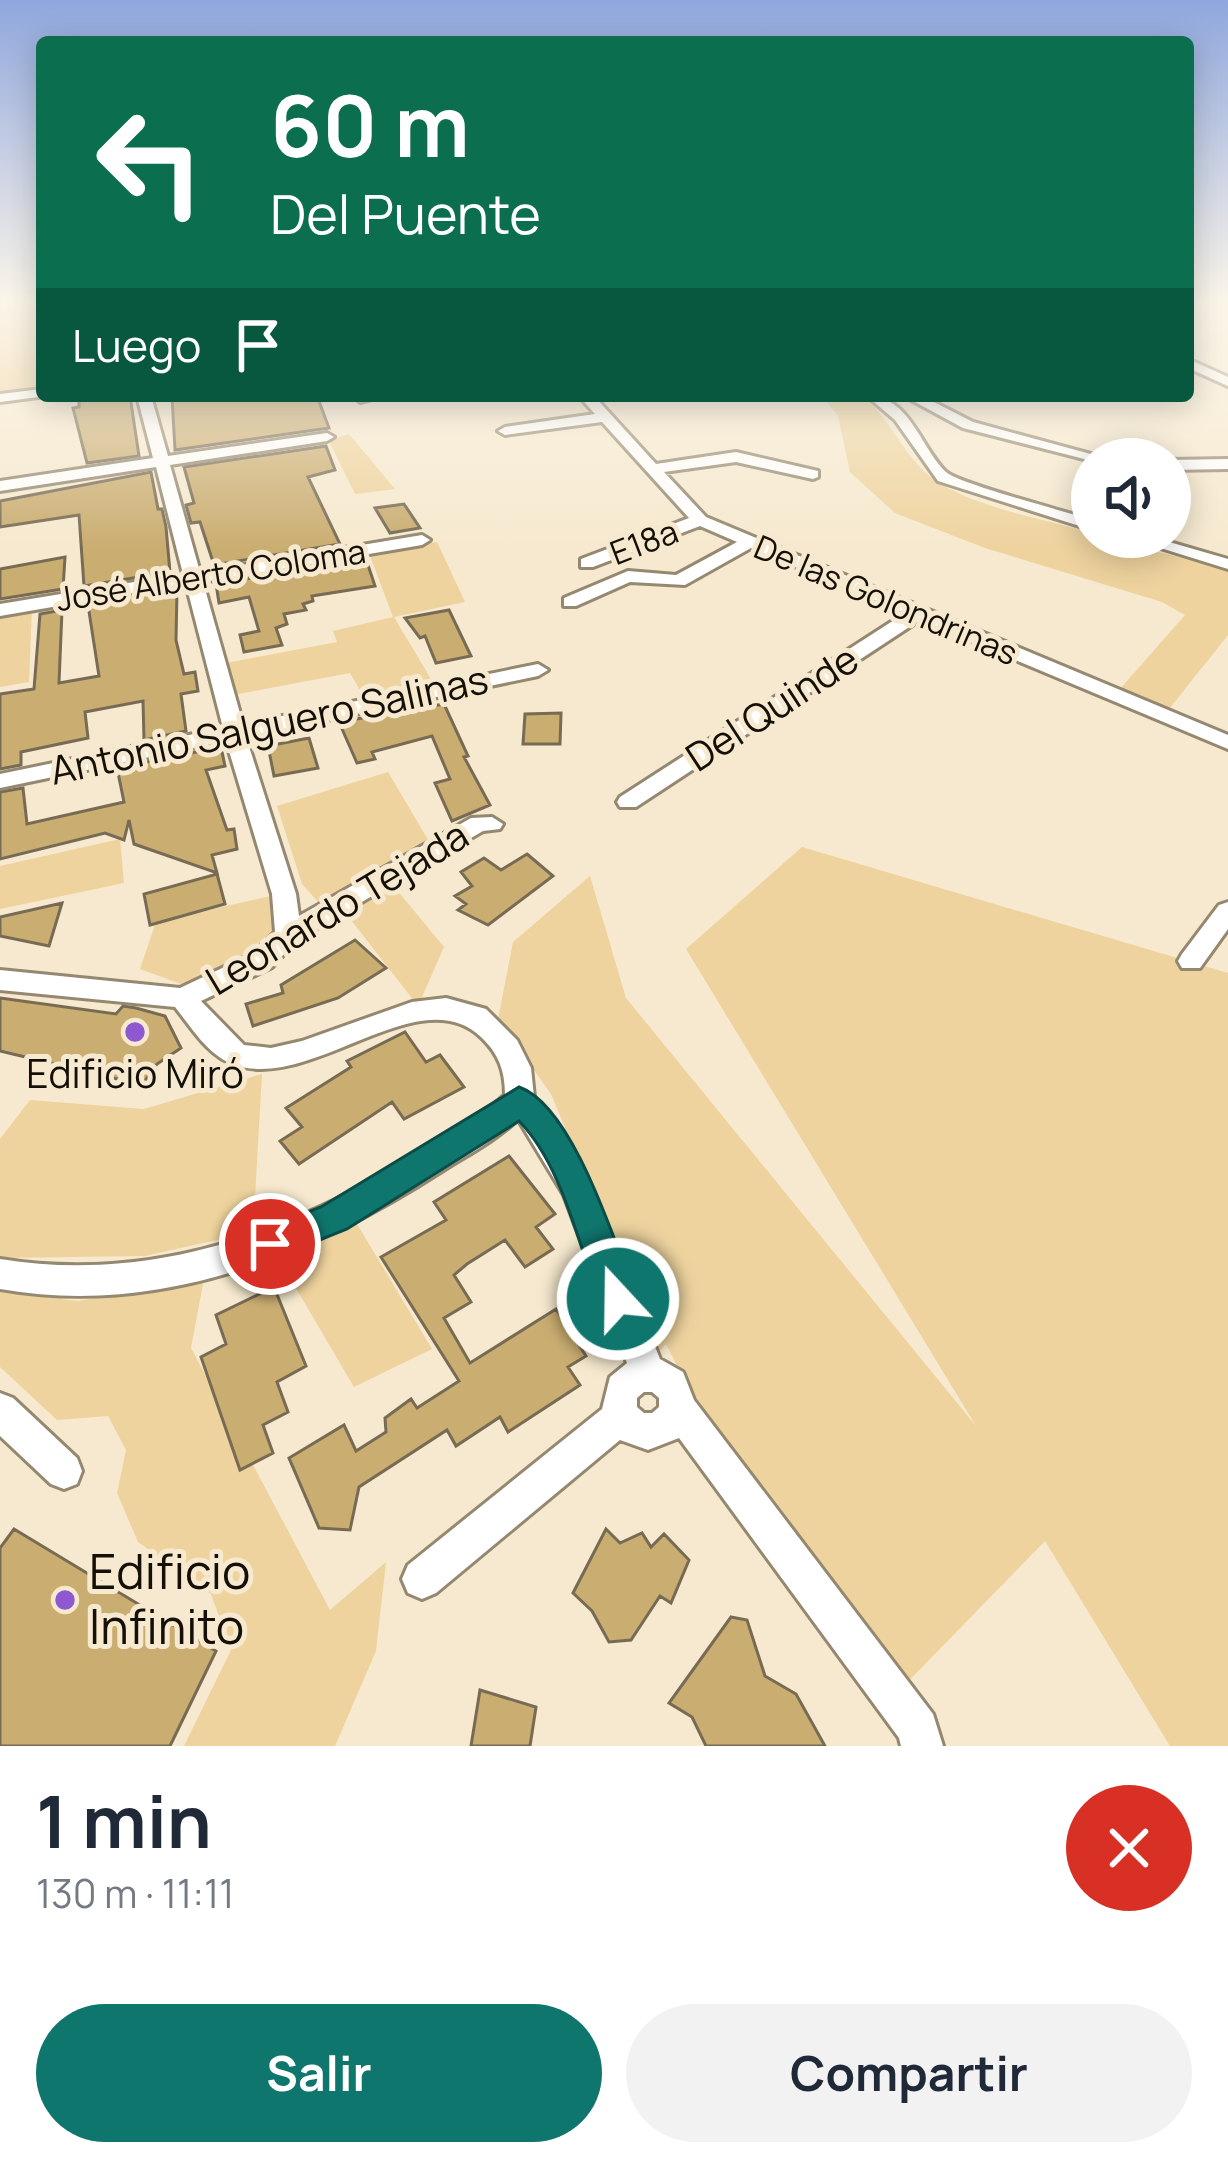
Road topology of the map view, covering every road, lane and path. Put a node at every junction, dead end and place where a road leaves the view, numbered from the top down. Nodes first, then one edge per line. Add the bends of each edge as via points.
1 (36, 393) edge
2 (0, 398) edge
3 (146, 402) edge
4 (596, 402) edge
5 (880, 402) edge
6 (923, 402) edge
7 (968, 425) junction
8 (506, 431) dead end
9 (327, 437) dead end
10 (916, 437) junction
11 (1071, 452) edge
12 (164, 464) junction
13 (1228, 464) edge
14 (1191, 465) edge
15 (650, 469) junction
16 (813, 474) dead end
17 (0, 486) edge
18 (1071, 519) edge
19 (700, 520) junction
20 (422, 540) dead end
21 (749, 542) junction
22 (1191, 553) edge
23 (587, 563) dead end
24 (1228, 564) edge
25 (195, 577) junction
26 (570, 602) dead end
27 (0, 610) edge
28 (916, 614) junction
29 (538, 670) dead end
30 (235, 731) junction
31 (1228, 743) edge
32 (0, 781) edge
33 (628, 802) dead end
34 (492, 824) dead end
35 (1228, 911) edge
36 (288, 934) junction
37 (1191, 961) dead end
38 (0, 980) edge
39 (182, 998) junction
40 (519, 1100) junction
41 (0, 1274) edge
42 (648, 1374) junction
43 (677, 1406) junction
44 (0, 1411) edge
45 (622, 1416) junction
46 (64, 1471) dead end
47 (422, 1579) dead end
48 (922, 1746) edge

1 - 2 street
3 - 12 street
4 - 8 street
4 - 15 street, De las Golondrinas
5 - 10 street
6 - 7 street
7 - 10 street
7 - 11 street
9 - 12 street
10 - 18 street via 934,471 958,485
12 - 17 street
12 - 25 street
13 - 14 street
15 - 16 street via 736,457
15 - 19 street, De las Golondrinas
19 - 21 street, De las Golondrinas
19 - 23 street, E18a
20 - 25 street, José Alberto Coloma
21 - 26 street via 679,580 628,576
21 - 28 street, De las Golondrinas
22 - 24 street
25 - 27 street, José Alberto Coloma
25 - 30 street
28 - 31 street, De las Golondrinas
28 - 33 street, Del Quinde
29 - 30 street, Antonio Salguero Salinas
30 - 32 street, Antonio Salguero Salinas
30 - 36 street via 284,894
34 - 36 street, Leonardo Tejada via 478,823
35 - 37 street
36 - 39 street, Leonardo Tejada via 263,960
38 - 39 street
39 - 40 street via 237,1055 254,1059 417,1011 480,1018 517,1062
40 - 41 street via 334,1218 254,1251 87,1285
40 - 42 street via 543,1124 574,1187
42 - 43 street via 669,1384
42 - 45 street via 623,1388
43 - 45 street via 665,1428 653,1432
43 - 48 street via 918,1729
44 - 46 street
45 - 47 street

